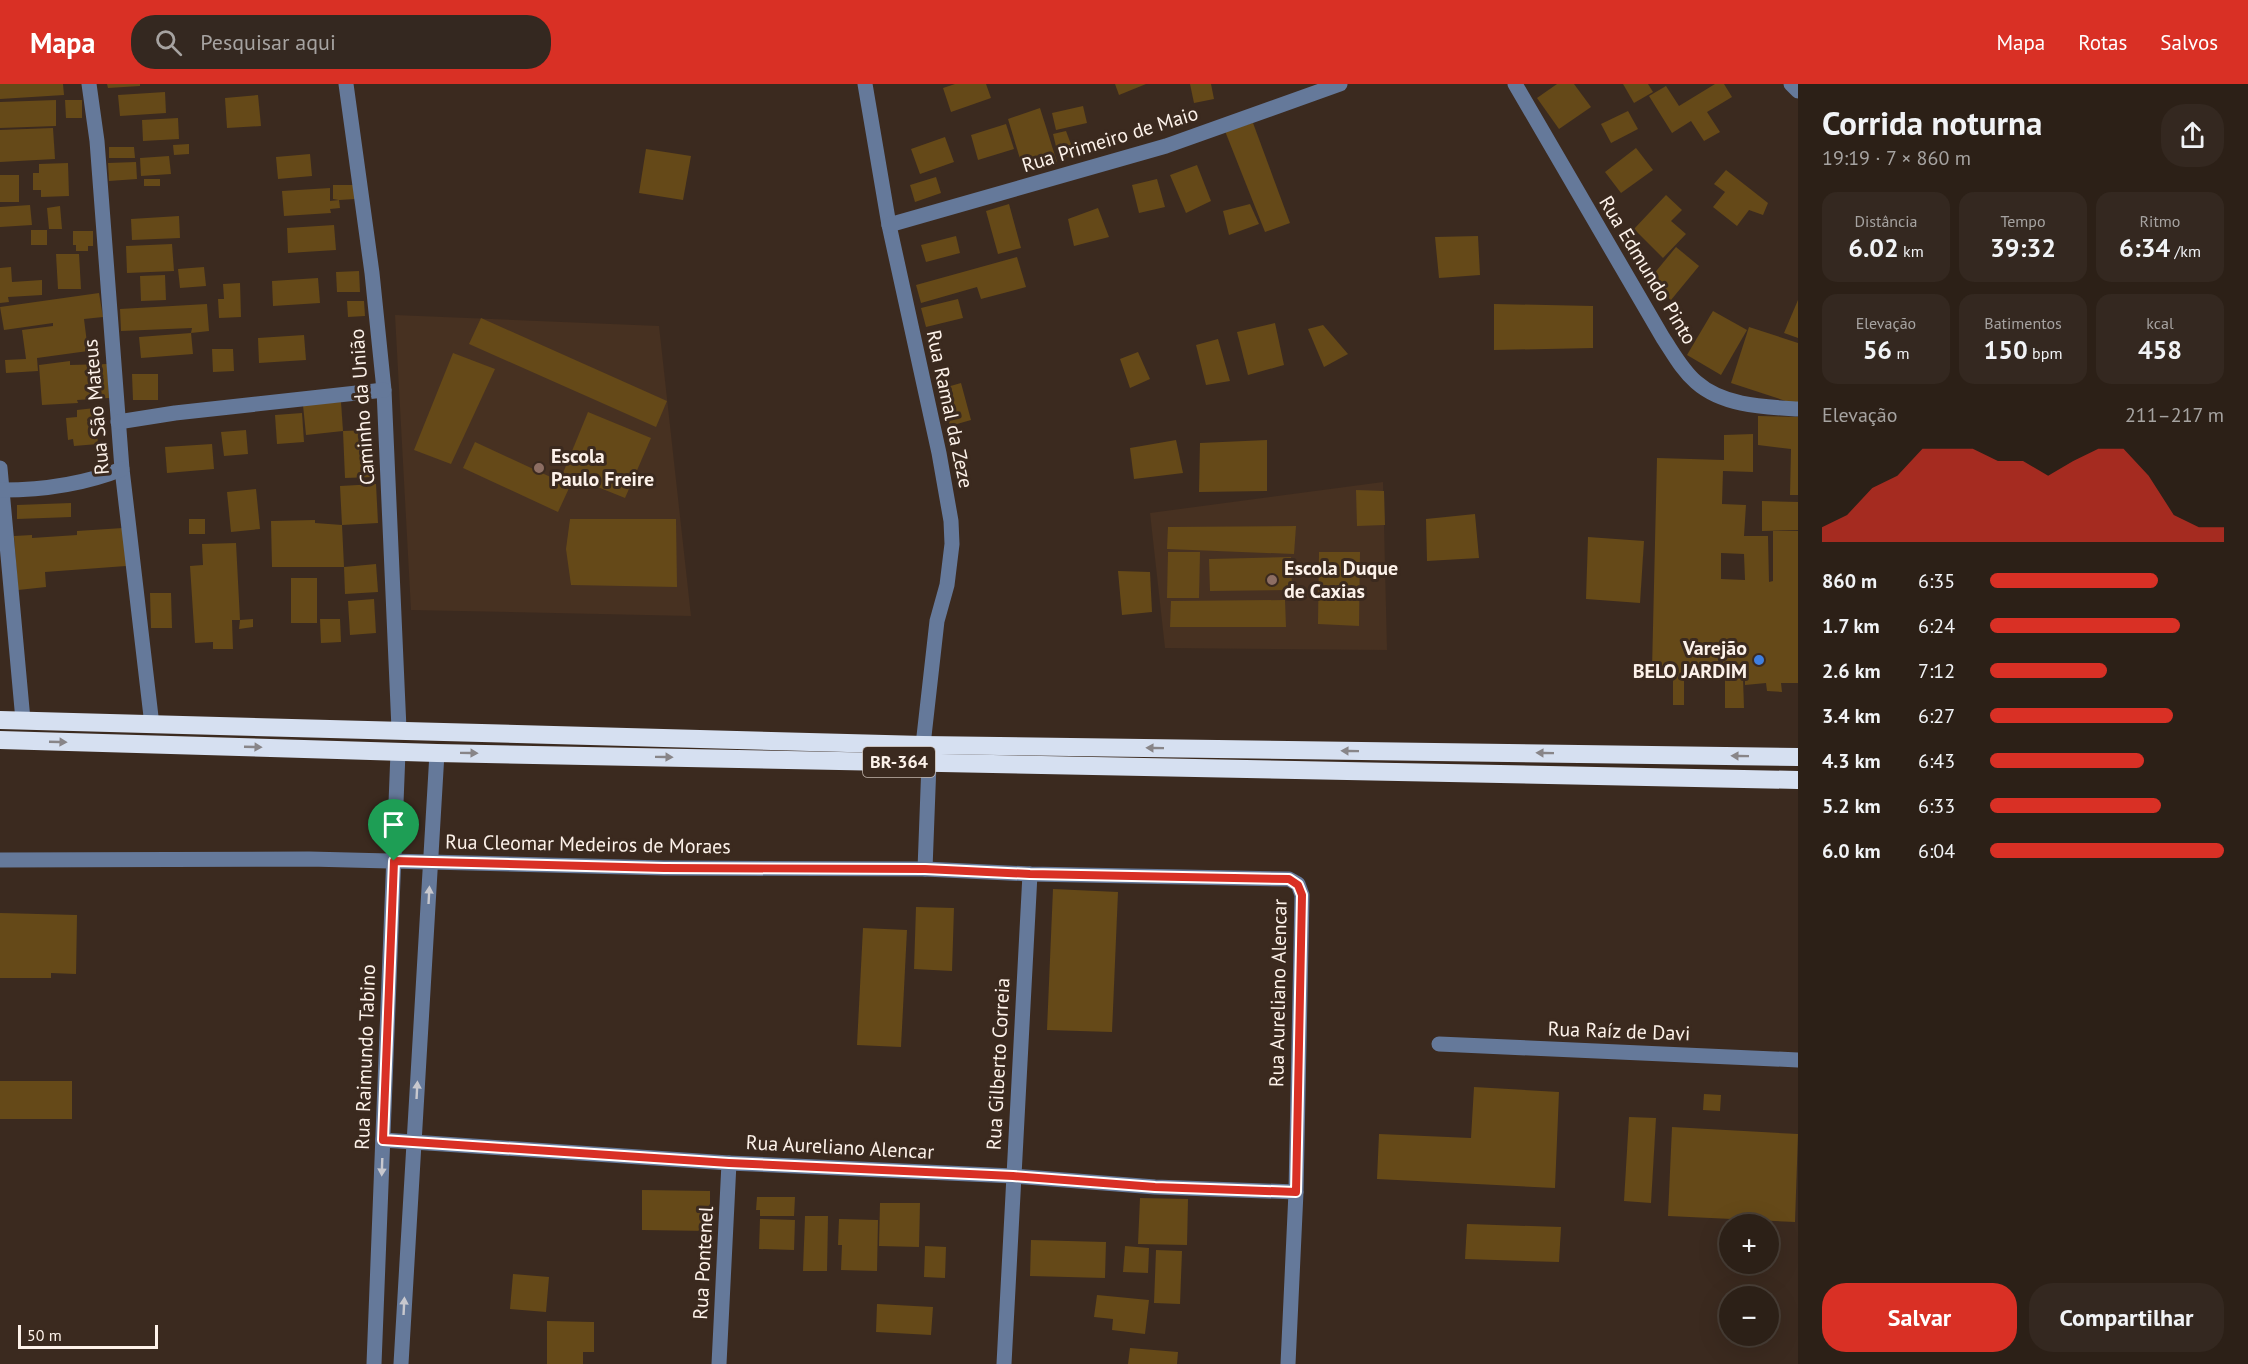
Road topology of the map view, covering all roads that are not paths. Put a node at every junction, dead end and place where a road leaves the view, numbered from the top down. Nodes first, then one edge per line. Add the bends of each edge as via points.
1 (89, 84) edge
2 (346, 84) edge
3 (865, 84) edge
4 (1340, 84) edge
5 (1515, 84) edge
6 (1791, 84) edge
7 (1798, 91) edge
8 (889, 225) junction
9 (384, 390) junction
10 (1798, 409) edge
11 (118, 422) junction
12 (0, 468) edge
13 (122, 469) junction
14 (2, 490) junction
15 (0, 720) edge
16 (23, 720) junction
17 (152, 725) junction
18 (399, 729) junction
19 (0, 740) edge
20 (923, 745) junction
21 (398, 752) junction
22 (437, 753) junction
23 (1798, 757) edge
24 (929, 763) junction
25 (1798, 780) edge
26 (0, 860) edge
27 (394, 861) junction
28 (431, 862) junction
29 (925, 869) junction
30 (1030, 874) junction
31 (1438, 1044) dead end
32 (1798, 1060) edge
33 (383, 1140) junction
34 (414, 1142) junction
35 (729, 1163) junction
36 (1013, 1176) junction
37 (1296, 1192) junction
38 (374, 1364) edge
39 (401, 1364) edge
40 (719, 1364) edge
41 (1004, 1364) edge
42 (1288, 1364) edge

1 - 11 street, Rua São Mateus via 97,141
2 - 9 street, Caminho da União
3 - 8 street, Rua Ramal da Zeze
4 - 8 street, Rua Primeiro de Maio via 1166,146
5 - 10 street, Rua Edmundo Pinto via 1682,367 1716,396
6 - 7 street
8 - 20 street, Rua Ramal da Zeze via 951,521 947,585 937,621
9 - 11 street
9 - 18 street, Caminho da União
11 - 13 street, Rua São Mateus
12 - 14 street
13 - 14 street via 64,487
13 - 17 street, Rua São Mateus
14 - 16 street
15 - 16 highway, BR-364
16 - 17 highway, BR-364
17 - 18 highway, BR-364
18 - 20 highway, BR-364
19 -> 21 highway, BR-364
23 -> 20 highway, BR-364
21 - 22 highway, BR-364
21 - 27 street, Rua Raimundo Tabino
22 -> 24 highway, BR-364
22 - 28 street
24 - 25 highway, BR-364
24 - 29 street
26 - 27 street, Rua Cleomar Medeiros de Moraes
27 - 28 street, Rua Cleomar Medeiros de Moraes
27 - 33 street, Rua Raimundo Tabino
28 - 29 street, Rua Cleomar Medeiros de Moraes
34 -> 28 street
29 - 30 street, Rua Cleomar Medeiros de Moraes
30 - 36 street, Rua Gilberto Correia
30 - 37 street, Rua Aureliano Alencar via 1284,879 1298,885 1302,895
31 - 32 street, Rua Raíz de Davi
33 - 34 street, Rua Aureliano Alencar
33 -> 38 street, Rua Raimundo Tabino
34 - 35 street, Rua Aureliano Alencar
39 -> 34 street
35 - 36 street, Rua Aureliano Alencar
35 - 40 street, Rua Pontenel
36 - 37 street, Rua Aureliano Alencar
36 - 41 street, Rua Gilberto Correia
37 - 42 street, Rua Aureliano Alencar

